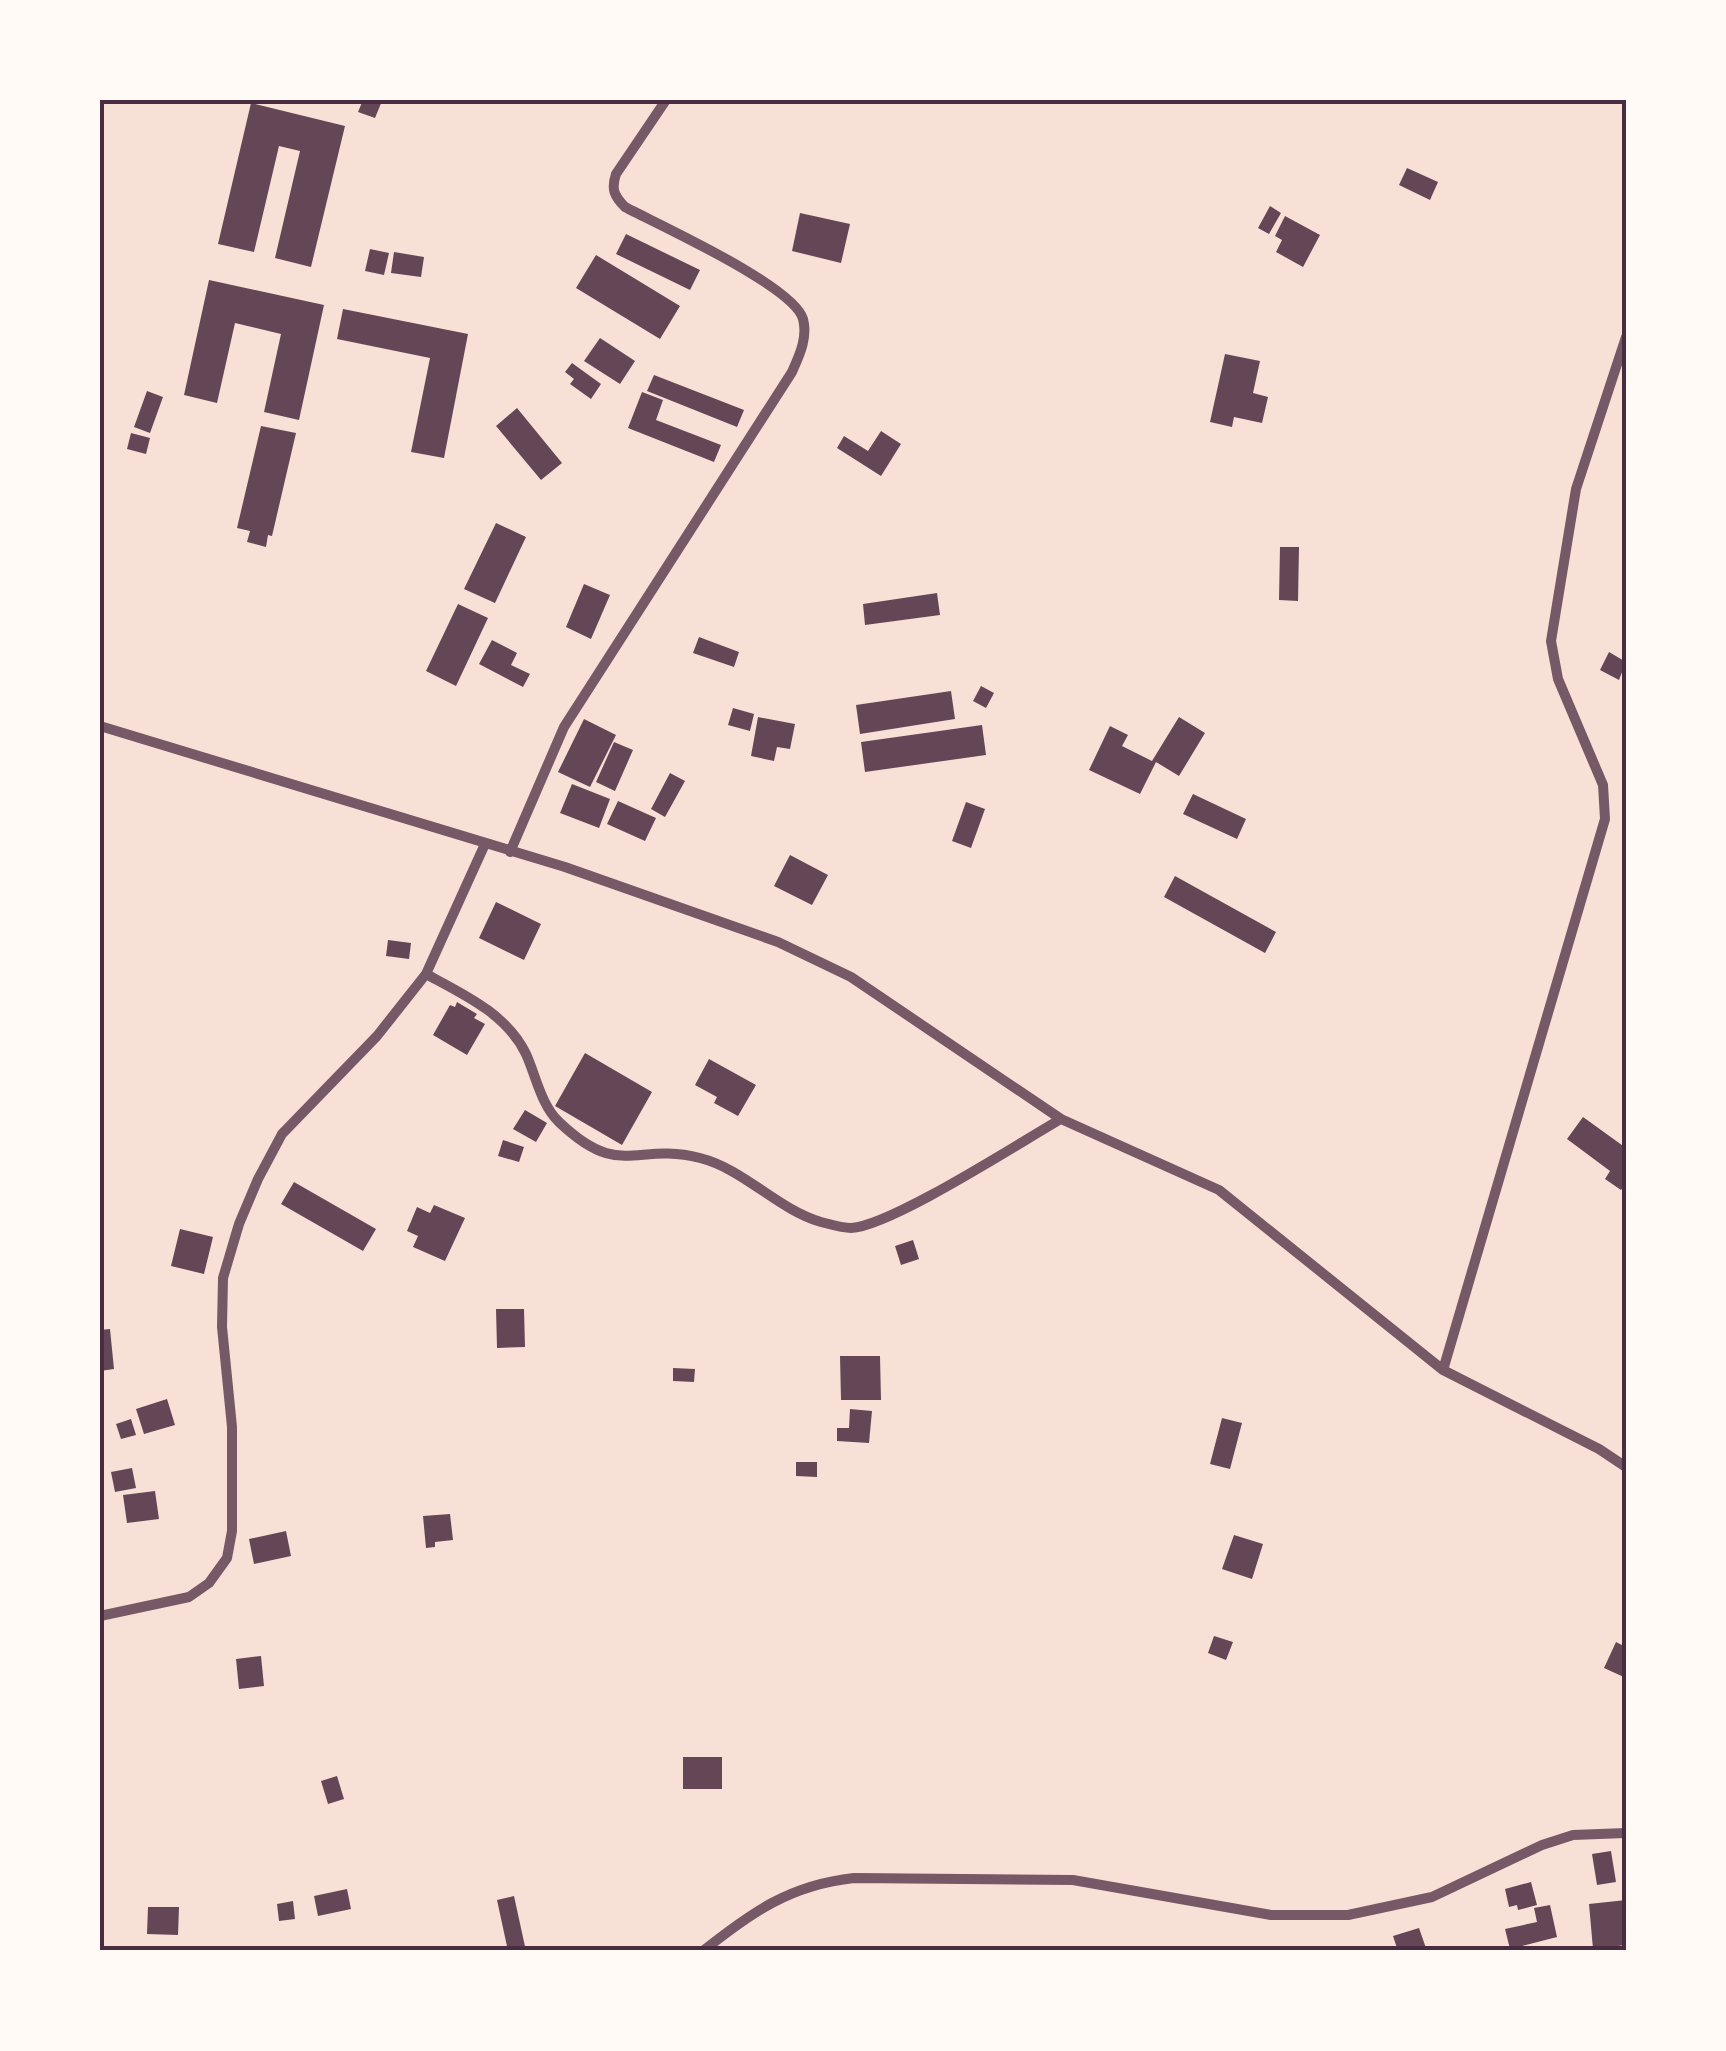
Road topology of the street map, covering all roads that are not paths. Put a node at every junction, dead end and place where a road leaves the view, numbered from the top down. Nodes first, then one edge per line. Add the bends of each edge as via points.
1 (666, 100) edge
2 (1626, 338) edge
3 (100, 726) edge
4 (485, 844) junction
5 (510, 852) junction
6 (426, 974) junction
7 (1060, 1119) junction
8 (1443, 1370) junction
9 (1626, 1468) edge
10 (100, 1616) edge
11 (1626, 1832) edge
12 (703, 1951) edge

1 - 5 street via 616,174 616,198 786,295 804,321 802,351 564,727
2 - 8 street via 1576,490 1551,642 1558,679 1603,785 1605,819
3 - 4 street
4 - 5 street
4 - 6 street
5 - 7 street via 778,942 851,977
6 - 7 street via 479,1002 506,1026 554,1118 586,1146 612,1157 704,1158 820,1222 852,1228 890,1216
6 - 10 street via 377,1036 282,1134 239,1224 223,1278 232,1445 226,1558 189,1597
7 - 8 street via 1219,1190
8 - 9 street
11 - 12 street via 1573,1835 1432,1897 1348,1915 1271,1915 1073,1880 824,1881 745,1918

